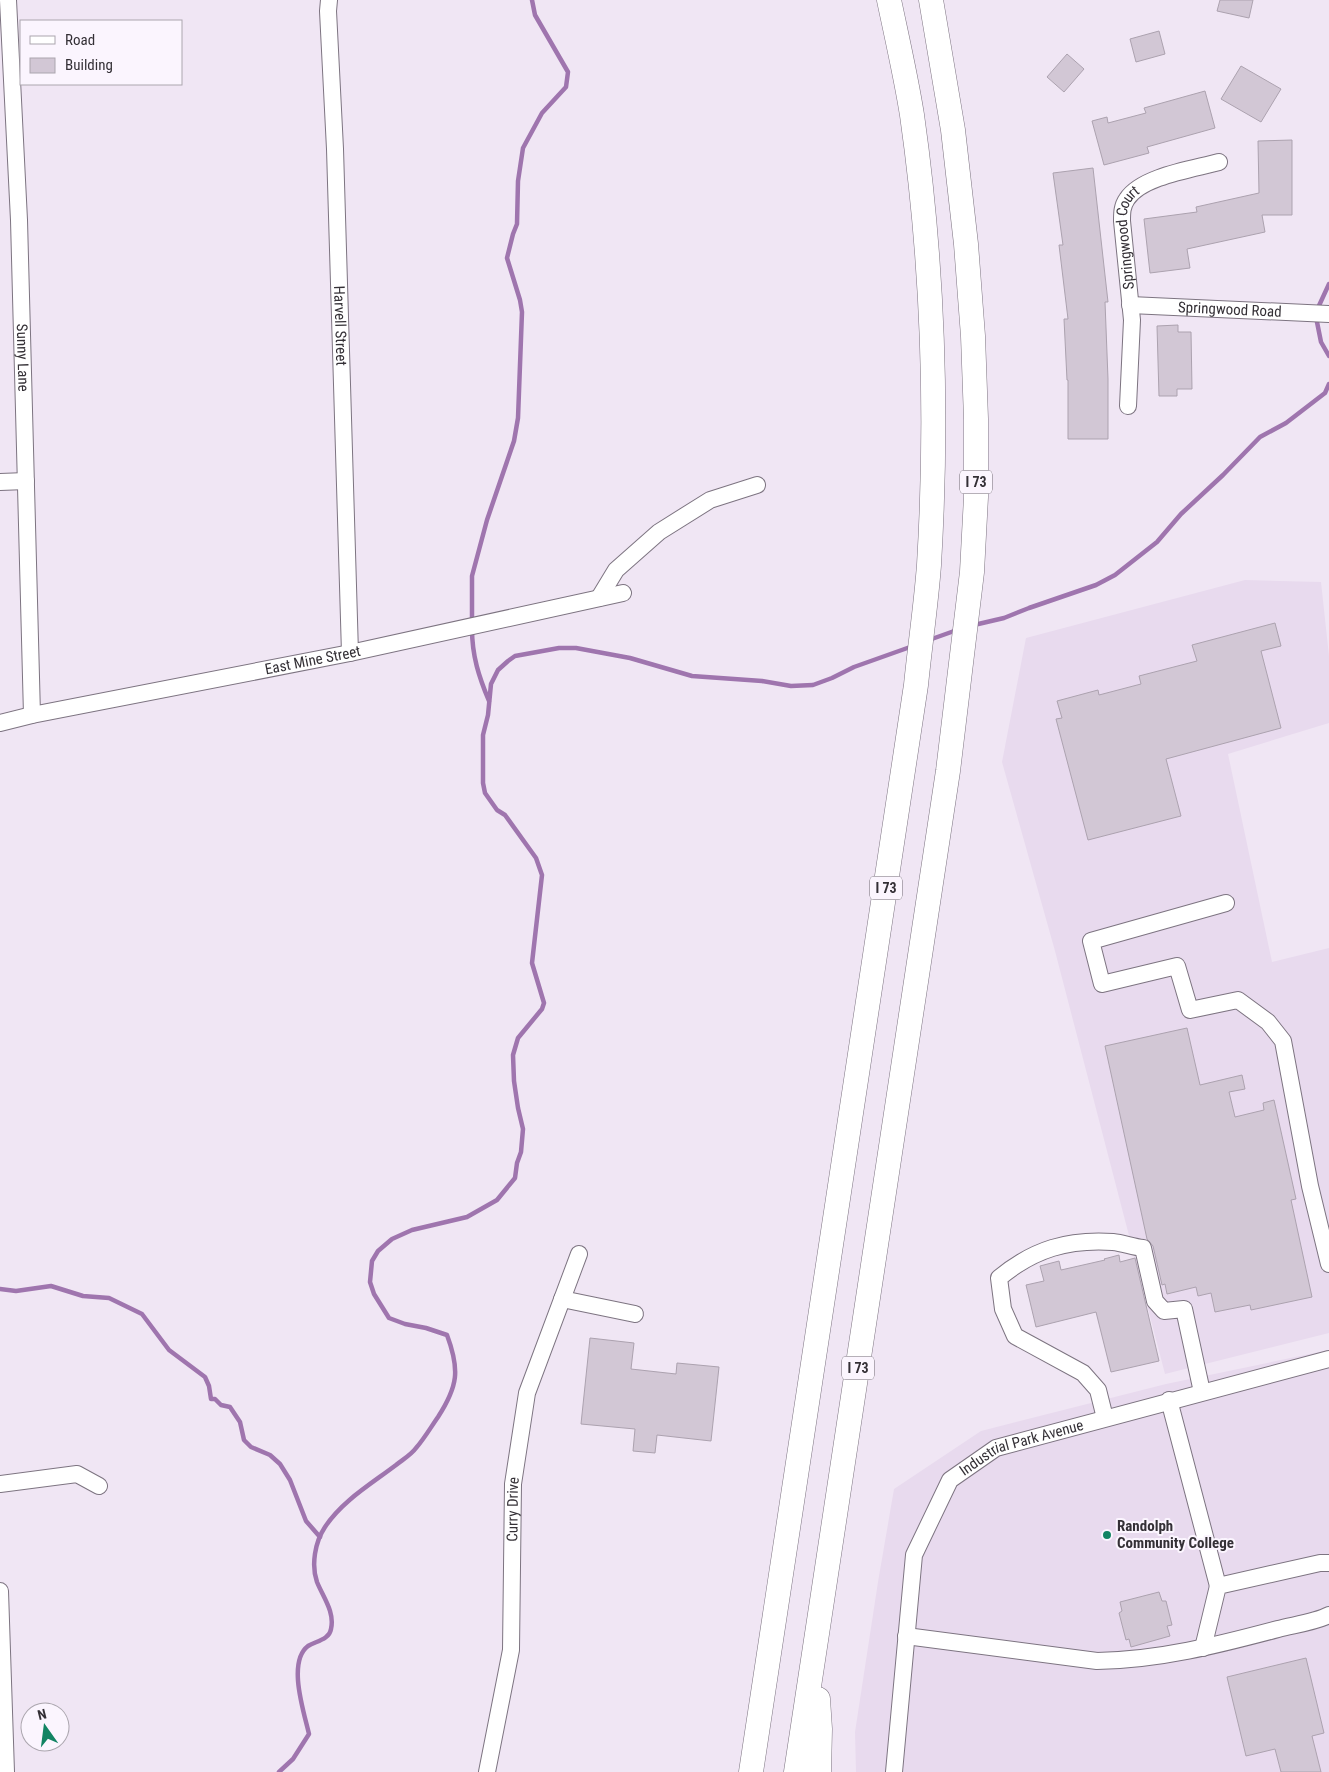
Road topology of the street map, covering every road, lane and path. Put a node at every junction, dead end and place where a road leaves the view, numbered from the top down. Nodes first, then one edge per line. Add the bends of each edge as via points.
1 (8, 0) edge
2 (329, 0) edge
3 (889, 0) edge
4 (931, 0) edge
5 (1219, 162) dead end
6 (1130, 305) junction
7 (1329, 314) edge
8 (1128, 406) dead end
9 (26, 481) junction
10 (0, 482) edge
11 (757, 485) dead end
12 (623, 593) dead end
13 (599, 598) junction
14 (350, 653) junction
15 (32, 716) junction
16 (0, 723) edge
17 (1226, 904) dead end
18 (578, 1254) dead end
19 (1329, 1264) edge
20 (562, 1299) junction
21 (635, 1314) dead end
22 (1329, 1358) edge
23 (1202, 1392) junction
24 (1169, 1400) junction
25 (1105, 1418) junction
26 (0, 1484) edge
27 (99, 1486) dead end
28 (1329, 1563) edge
29 (1218, 1586) junction
30 (0, 1591) edge
31 (1329, 1615) edge
32 (906, 1636) junction
33 (1203, 1648) junction
34 (815, 1653) junction
35 (763, 1693) junction
36 (6, 1772) edge
37 (486, 1772) edge
38 (737, 1772) edge
39 (750, 1772) edge
40 (796, 1772) edge
41 (819, 1772) edge
42 (894, 1772) edge

1 - 9 street, Sunny Lane via 19,220
2 - 14 street, Harvell Street
3 - 35 highway, I 73 via 912,114 924,220 931,335 932,457 928,565 916,685
4 - 34 highway, I 73 via 953,130 972,327 976,497 972,572 948,771
5 - 6 street, Springwood Court via 1164,176 1127,198 1122,208 1122,221
6 - 7 street, Springwood Road
6 - 8 street, Springwood Court
9 - 10 street
9 - 15 street, Sunny Lane
11 - 13 street via 710,500 659,532 616,570
12 - 13 street, East Mine Street
13 - 14 street, East Mine Street
14 - 15 street, East Mine Street
15 - 16 street, East Mine Street
17 - 19 street via 1091,941 1102,984 1177,966 1190,1010 1238,1000 1268,1022 1283,1041 1310,1186
18 - 20 street, Curry Drive
20 - 21 street
20 - 37 street, Curry Drive via 527,1393 513,1484 511,1650
22 - 23 street, Industrial Park Avenue
23 - 24 street, Industrial Park Avenue
23 - 25 street via 1184,1309 1164,1311 1155,1300 1143,1248 1115,1242 1075,1242 1036,1253 999,1278 1003,1309 1015,1336 1083,1373 1098,1390
24 - 25 street, Industrial Park Avenue
24 - 29 street
25 - 32 street, Industrial Park Avenue via 996,1448 950,1480 914,1555
26 - 27 street via 77,1474
28 - 29 street via 1320,1562
29 - 33 street
30 - 36 street
31 - 33 street
32 - 33 street via 1097,1661 1127,1660
32 - 42 street, Industrial Park Avenue
34 - 40 highway, I 73
34 - 41 highway
35 - 38 highway
35 - 39 highway, I 73

